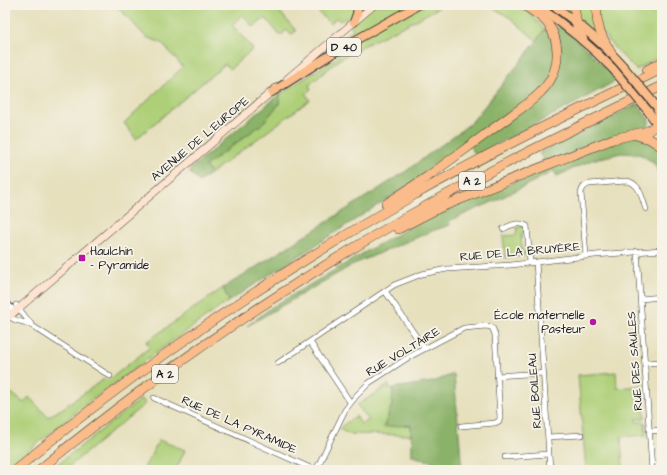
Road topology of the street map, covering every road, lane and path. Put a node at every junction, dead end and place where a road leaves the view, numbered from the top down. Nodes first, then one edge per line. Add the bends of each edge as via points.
1 (358, 5) edge
2 (374, 5) edge
3 (418, 5) edge
4 (524, 5) edge
5 (536, 5) edge
6 (553, 5) edge
7 (574, 5) edge
8 (596, 5) edge
9 (354, 22) junction
10 (576, 22) junction
11 (583, 40) junction
12 (611, 53) junction
13 (662, 62) edge
14 (662, 69) edge
15 (662, 86) edge
16 (272, 92) junction
17 (660, 110) edge
18 (571, 113) junction
19 (660, 128) edge
20 (631, 135) junction
21 (662, 147) edge
22 (646, 209) dead end
23 (503, 229) dead end
24 (662, 250) edge
25 (318, 252) junction
26 (637, 252) junction
27 (586, 256) junction
28 (530, 262) junction
29 (536, 262) junction
30 (325, 265) junction
31 (385, 291) junction
32 (662, 298) edge
33 (640, 299) junction
34 (5, 302) edge
35 (11, 312) edge
36 (32, 325) junction
37 (310, 342) junction
38 (424, 348) junction
39 (662, 362) edge
40 (278, 363) dead end
41 (645, 363) junction
42 (543, 373) junction
43 (110, 376) dead end
44 (497, 376) junction
45 (154, 398) dead end
46 (350, 402) junction
47 (461, 426) dead end
48 (662, 430) edge
49 (650, 431) junction
50 (582, 435) dead end
51 (548, 437) junction
52 (549, 454) junction
53 (505, 457) dead end
54 (15, 470) edge
55 (39, 470) edge
56 (315, 470) edge
57 (550, 470) edge
58 (652, 470) edge

1 - 9 main road
2 - 9 main road, AVENUE DE L'EUROPE
3 - 16 main road, D 40 via 338,50
4 - 25 highway via 548,24 556,43 557,62 545,87 527,104 427,177 350,227
5 - 11 main road
6 - 10 main road
7 - 10 highway
8 - 12 highway via 599,29
9 - 16 main road, AVENUE DE L'EUROPE
10 - 11 highway
10 - 12 main road
11 - 19 main road, bridge via 613,69
12 - 17 main road, bridge
13 - 18 highway via 604,92
14 - 18 highway, A 2
15 - 30 highway, A 2 via 482,176
16 - 35 main road, AVENUE DE L'EUROPE
17 - 19 highway
18 - 25 highway, A 2 via 447,176
19 - 20 highway via 655,126 648,131
20 - 21 highway via 654,141
20 - 30 highway via 613,138 441,207
22 - 27 street via 638,189 631,182 585,186 581,193
23 - 28 street via 513,224 527,226
24 - 26 street, RUE DE LA BRUYÈRE
25 - 54 highway, A 2 via 254,292 169,351
26 - 27 street, RUE DE LA BRUYÈRE
26 - 33 street, RUE DES SAULES
27 - 29 street, RUE DE LA BRUYÈRE
28 - 29 street, RUE DE LA BRUYÈRE
28 - 31 street, RUE DE LA BRUYÈRE via 434,271 409,278
29 - 42 street, RUE BOILEAU
30 - 55 highway, A 2 via 180,362
31 - 37 street, RUE DE LA BRUYÈRE
31 - 38 street
32 - 33 street
33 - 41 street, RUE DES SAULES
34 - 35 street
35 - 36 street
35 - 36 street via 14,320
36 - 43 street
37 - 40 street, RUE DE LA BRUYÈRE
37 - 46 street
38 - 44 street, RUE VOLTAIRE via 466,327 492,328 495,335
38 - 46 street, RUE VOLTAIRE via 372,381
39 - 41 street
41 - 49 street, RUE DES SAULES
42 - 44 street
42 - 51 street, RUE BOILEAU
44 - 47 street via 499,421 493,424
45 - 56 street, RUE DE LA PYRAMIDE
46 - 56 street, RUE VOLTAIRE
48 - 49 street
49 - 58 street, RUE DES SAULES
50 - 51 street
51 - 52 street, RUE BOILEAU
52 - 53 street
52 - 57 street, RUE BOILEAU

